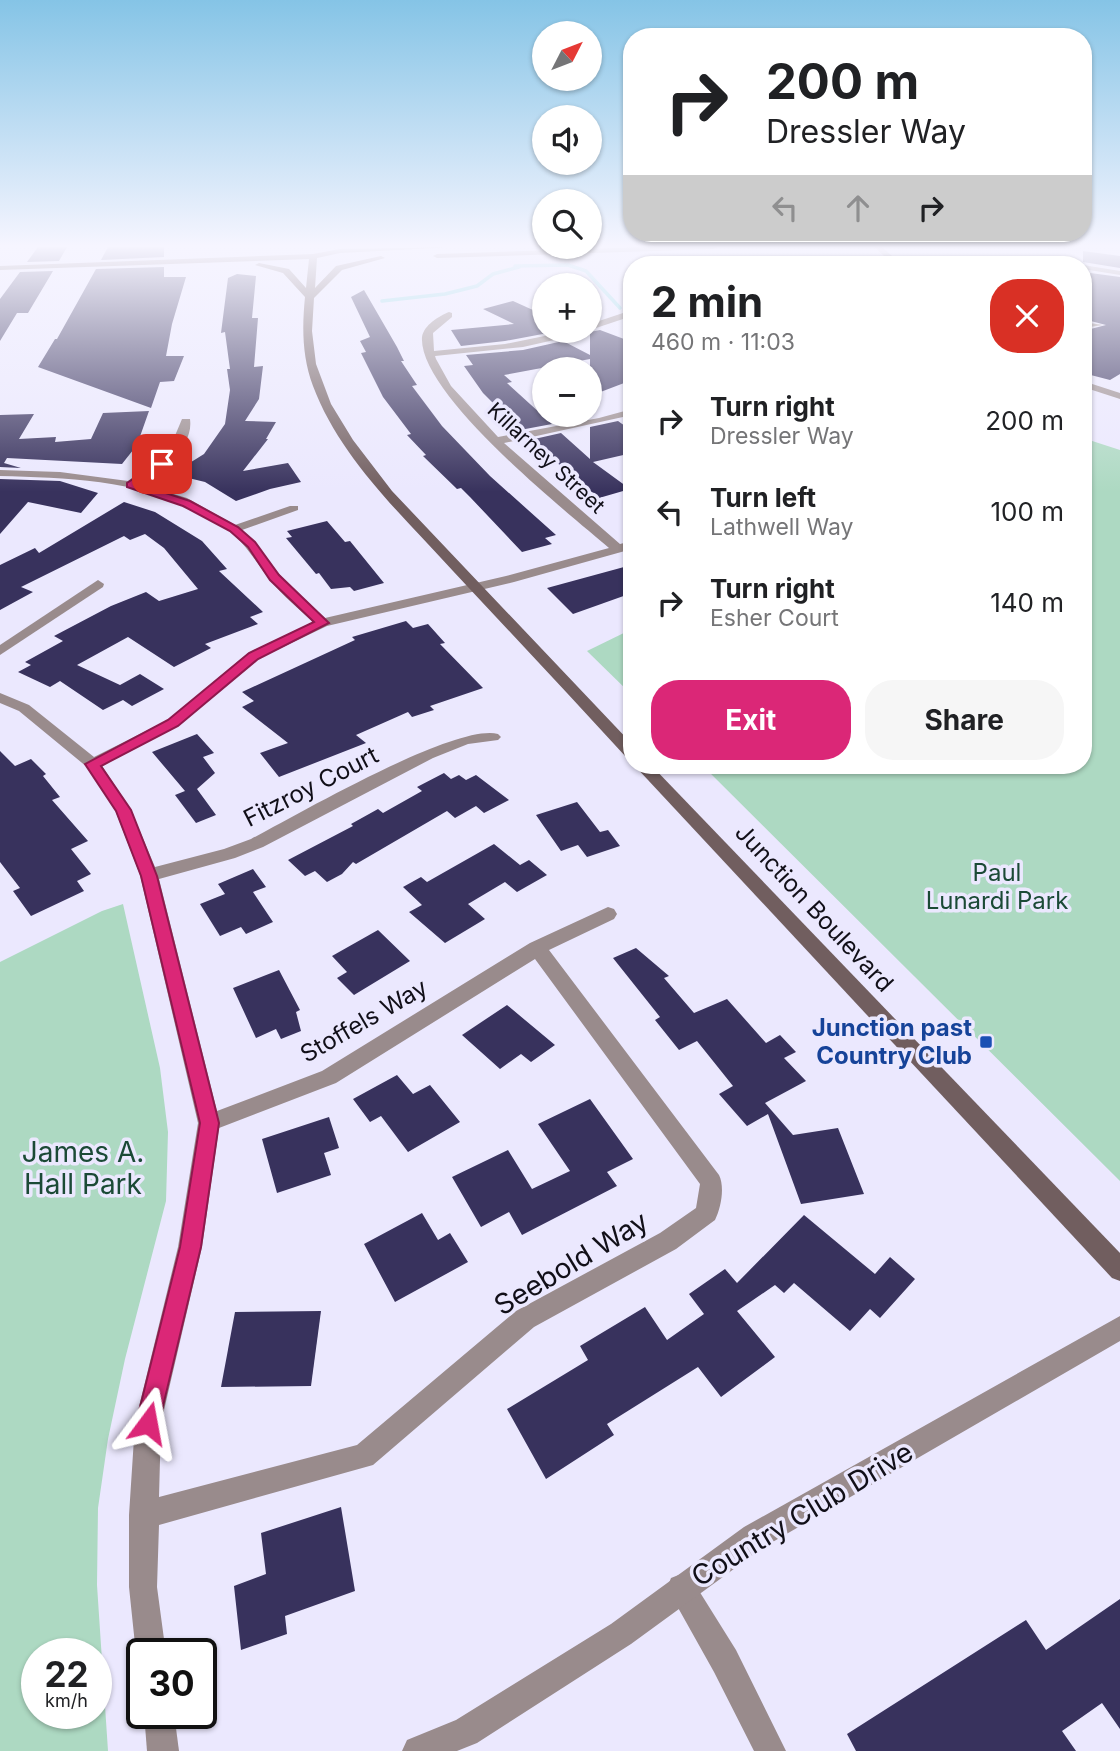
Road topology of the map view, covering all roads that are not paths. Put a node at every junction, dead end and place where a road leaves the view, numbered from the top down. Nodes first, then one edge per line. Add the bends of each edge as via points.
1 (309, 329) edge
2 (434, 329) edge
3 (532, 342) edge
4 (430, 354) junction
5 (1092, 387) edge
6 (1120, 396) edge
7 (623, 414) edge
8 (186, 421) dead end
9 (495, 442) junction
10 (0, 473) edge
11 (130, 485) junction
12 (294, 508) dead end
13 (234, 529) junction
14 (623, 548) edge
15 (618, 549) junction
16 (98, 584) dead end
17 (475, 586) junction
18 (322, 623) junction
19 (0, 651) edge
20 (0, 697) edge
21 (493, 737) dead end
22 (623, 744) edge
23 (93, 764) junction
24 (651, 774) edge
25 (149, 876) junction
26 (608, 914) dead end
27 (537, 948) junction
28 (209, 1123) junction
29 (1120, 1270) edge
30 (1120, 1328) edge
31 (143, 1515) junction
32 (681, 1588) junction
33 (149, 1638) edge
34 (161, 1729) edge
35 (163, 1751) edge
36 (418, 1751) edge
37 (770, 1751) edge

1 - 17 main road via 318,387 351,447
2 - 4 street via 428,334
3 - 4 street
4 - 9 street, Killarney Street via 457,398
5 - 6 street
7 - 9 street
8 - 11 street via 175,453
9 - 15 street, Killarney Street
10 - 11 street
11 - 13 street via 187,503
12 - 13 street
13 - 18 street via 275,578
14 - 15 street
15 - 17 street
16 - 19 street
17 - 18 street
17 - 22 main road
18 - 23 street via 253,656 173,723
20 - 23 street via 24,708
21 - 25 street, Fitzroy Court via 465,740 427,755 229,854
23 - 25 street via 123,810
24 - 29 main road, Junction Boulevard
25 - 28 street
26 - 27 street, Stoffels Way
27 - 28 street, Stoffels Way via 329,1077
27 - 31 street, Seebold Way via 711,1182 707,1213 668,1241 525,1319 365,1456
28 - 31 street via 190,1247 148,1416
30 - 32 street, Country Club Drive via 754,1536
31 - 33 street via 143,1587
32 - 36 street, Country Club Drive via 621,1634 466,1732
32 - 37 street via 725,1661
34 - 35 street

